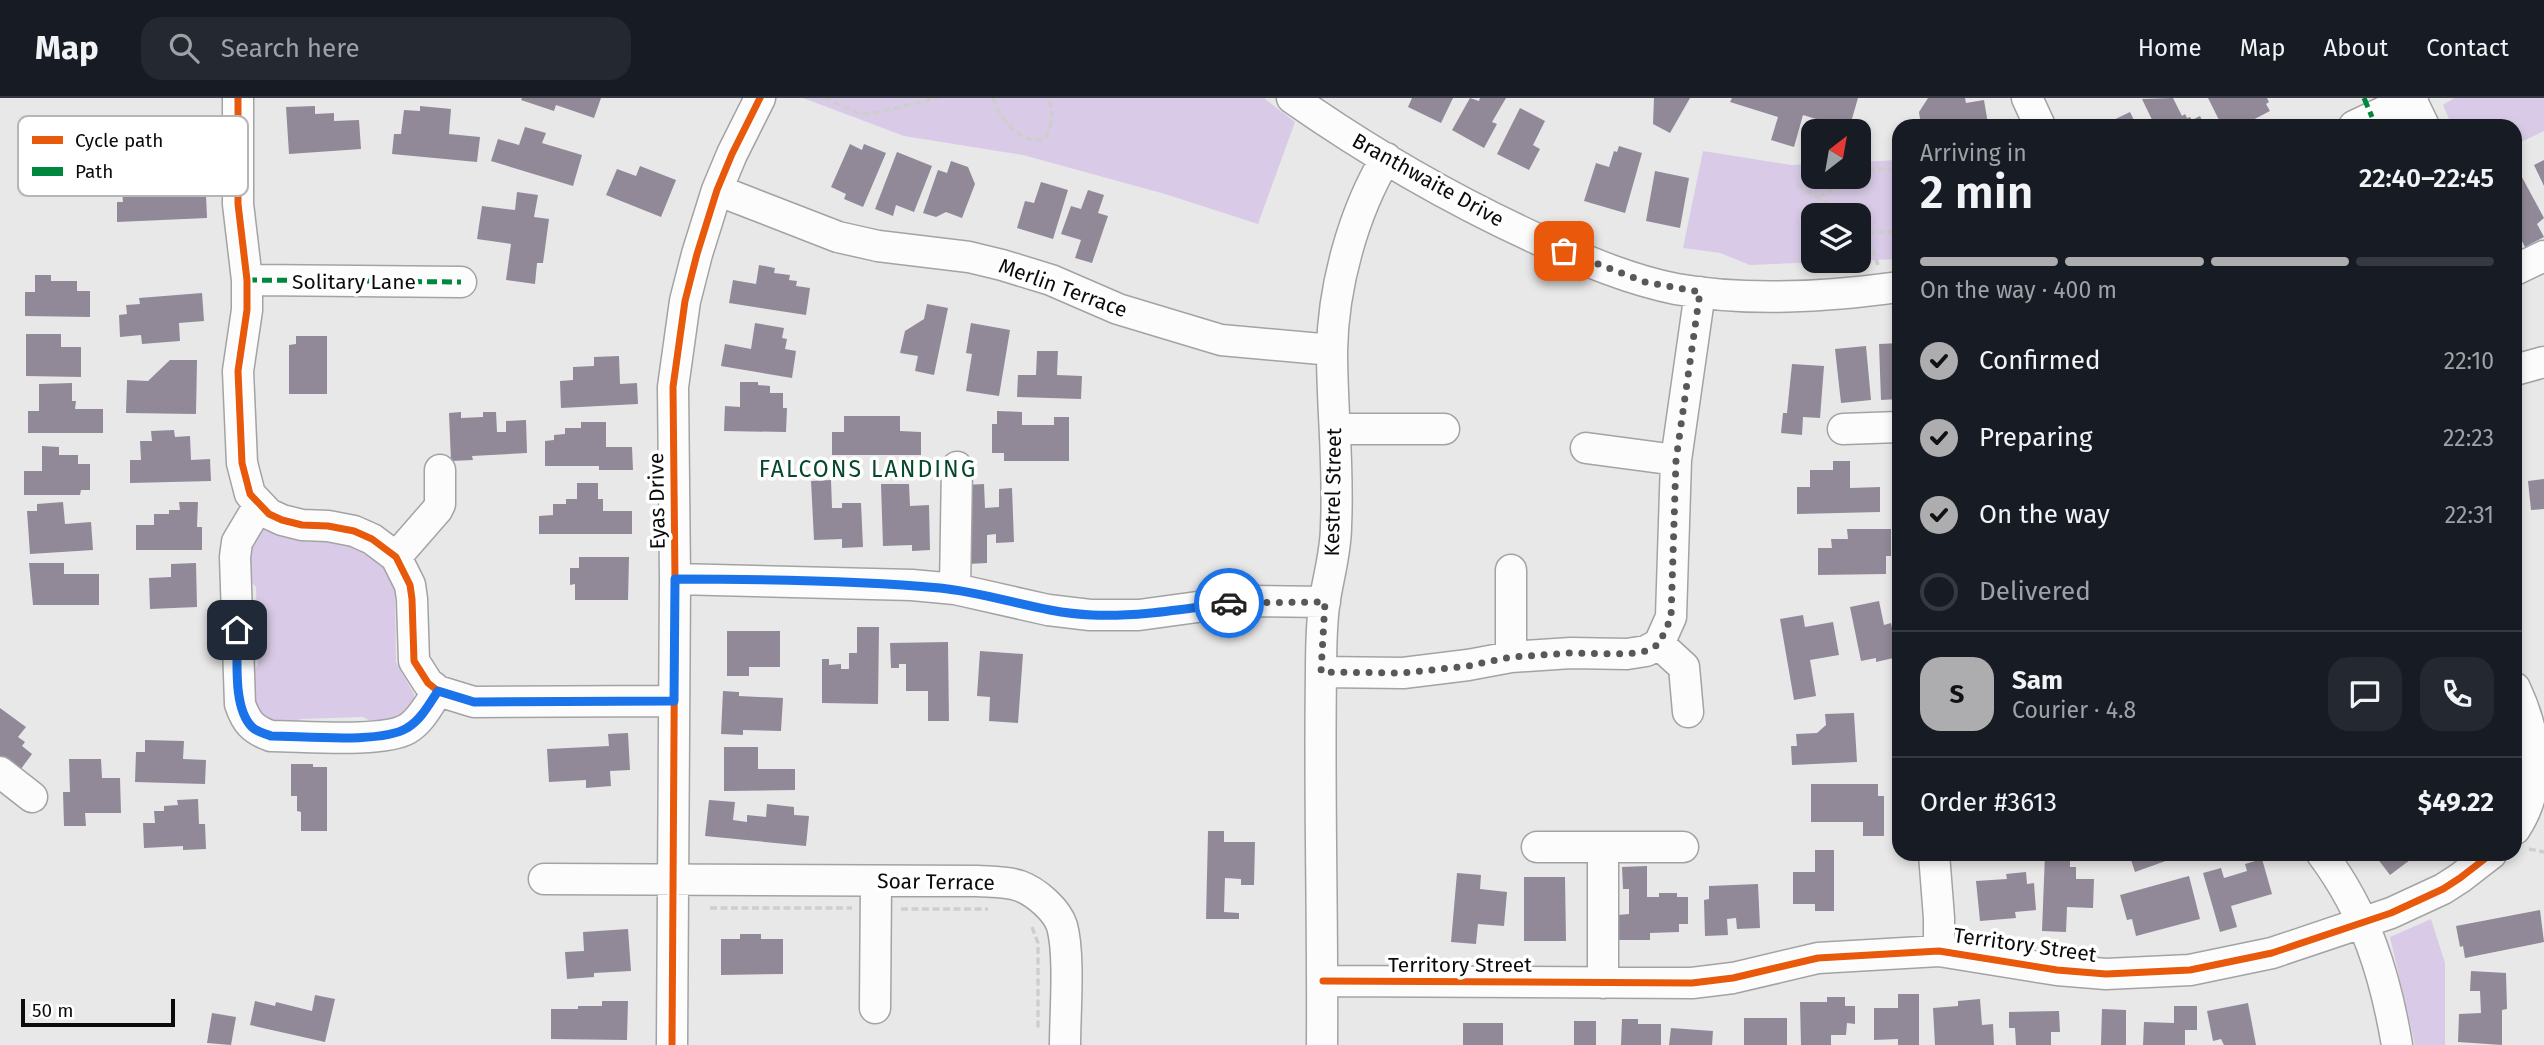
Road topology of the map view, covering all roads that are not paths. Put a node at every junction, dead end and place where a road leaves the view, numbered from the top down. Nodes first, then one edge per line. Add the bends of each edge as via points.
1 (238, 98) edge
2 (760, 98) edge
3 (1292, 98) edge
4 (2027, 98) edge
5 (2412, 99) edge
6 (2363, 114) edge
7 (238, 116) edge
8 (2037, 119) edge
9 (2421, 119) edge
10 (1386, 158) junction
11 (717, 190) junction
12 (238, 196) edge
13 (2544, 256) edge
14 (2522, 267) edge
15 (247, 280) junction
16 (461, 282) dead end
17 (1892, 288) edge
18 (1700, 292) junction
19 (1332, 350) junction
20 (2544, 362) edge
21 (2522, 368) edge
22 (1892, 427) edge
23 (1335, 429) junction
24 (1444, 429) dead end
25 (1843, 429) dead end
26 (1586, 448) dead end
27 (1676, 460) junction
28 (957, 467) dead end
29 (440, 470) dead end
30 (259, 505) junction
31 (396, 557) junction
32 (1511, 570) dead end
33 (675, 579) junction
34 (955, 589) junction
35 (1325, 602) junction
36 (1659, 644) junction
37 (1511, 657) junction
38 (1321, 672) junction
39 (438, 691) junction
40 (674, 701) junction
41 (2522, 706) edge
42 (1688, 712) dead end
43 (0, 772) edge
44 (32, 796) dead end
45 (2526, 825) edge
46 (1537, 847) dead end
47 (1603, 847) junction
48 (1683, 847) dead end
49 (1934, 861) edge
50 (2326, 861) edge
51 (2482, 861) edge
52 (544, 879) dead end
53 (673, 879) junction
54 (876, 895) junction
55 (2363, 922) junction
56 (1938, 951) junction
57 (1323, 981) junction
58 (1603, 983) junction
59 (875, 1008) dead end
60 (1051, 1039) edge
61 (672, 1045) edge
62 (1322, 1045) edge
63 (2397, 1045) edge

1 - 7 street
2 - 11 street, Eyas Drive
3 - 10 street, Branthwaite Drive
4 - 8 street
5 - 6 street
5 - 9 street
10 - 18 street, Branthwaite Drive via 1481,212 1564,251 1645,282
10 - 19 street, Kestrel Street via 1368,188 1349,248
11 - 19 street, Merlin Terrace via 838,237 1002,265 1118,309 1221,340
11 - 33 street, Eyas Drive via 685,301 673,387
12 - 15 street
13 - 14 street
15 - 16 street, Solitary Lane
15 - 30 street via 238,372 242,463 250,494
17 - 18 street, Branthwaite Drive via 1805,295
18 - 27 street
19 - 23 street, Kestrel Street
20 - 21 street
22 - 25 street
23 - 24 street
23 - 35 street, Kestrel Street via 1336,545
26 - 27 street
27 - 36 street via 1671,618
28 - 34 street
29 - 31 street via 437,510
30 - 31 street via 292,523 354,531
30 - 39 street via 237,542 235,557 240,704 250,725 271,736 382,736 409,728
31 - 39 street via 410,585 414,661
32 - 37 street
33 - 34 street
33 - 40 street, Eyas Drive
34 - 35 street via 1090,615 1139,615 1241,601
35 - 38 street, Kestrel Street
36 - 37 street via 1627,654
36 - 42 street via 1684,667
37 - 38 street via 1403,673
38 - 57 street, Kestrel Street
39 - 40 street via 474,702
40 - 53 street, Eyas Drive
41 - 45 street via 2535,755
43 - 44 street
46 - 47 street
47 - 48 street
47 - 58 street
49 - 56 street
50 - 55 street
51 - 55 street, Territory Street via 2442,889
52 - 53 street, Soar Terrace
53 - 54 street, Soar Terrace
53 - 61 street, Eyas Drive
54 - 59 street
54 - 60 street, Soar Terrace via 1001,882 1021,886 1037,896 1061,923 1065,942
55 - 56 street, Territory Street via 2272,953 2168,971 2106,974 2057,970
55 - 63 street via 2378,958
56 - 58 street, Territory Street via 1818,958 1692,983
57 - 58 street, Territory Street
57 - 62 street, Kestrel Street

